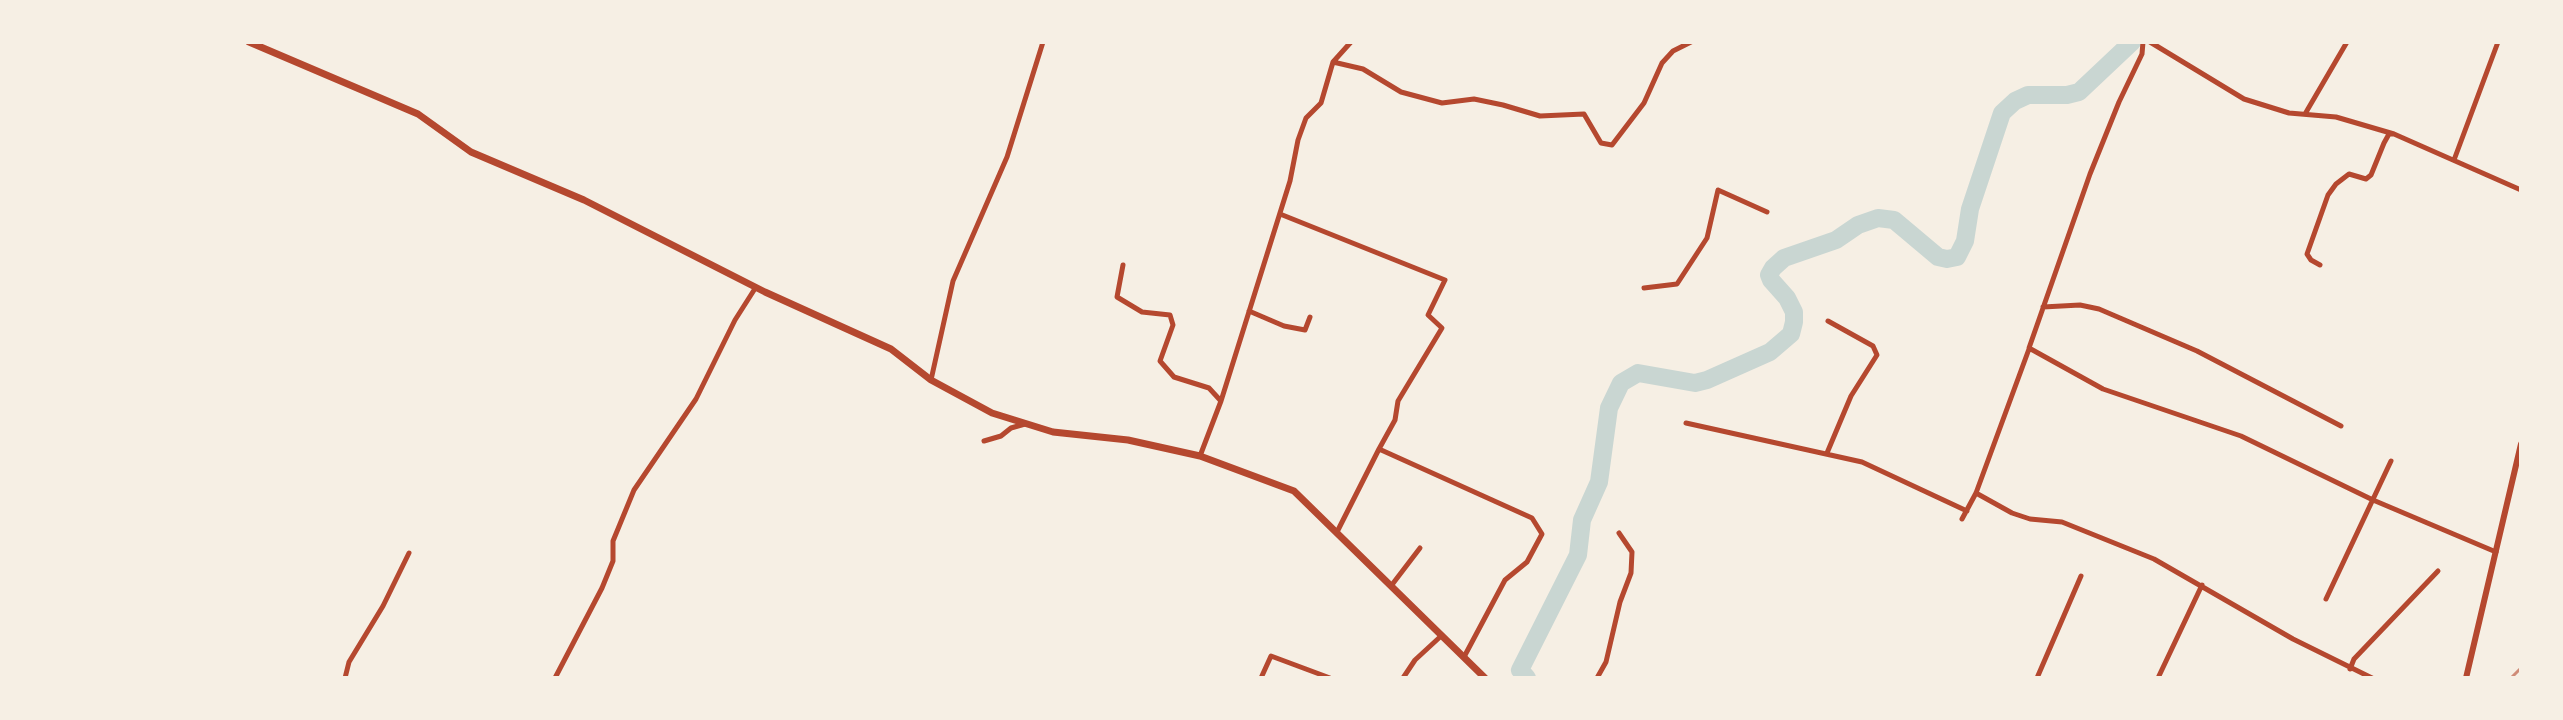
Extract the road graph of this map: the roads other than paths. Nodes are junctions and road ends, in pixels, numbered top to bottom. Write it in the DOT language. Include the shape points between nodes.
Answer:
graph roads {
  1 [pos="249,42"];
  2 [pos="1043,42"];
  3 [pos="1351,42"];
  4 [pos="1691,42"];
  5 [pos="2143,42"];
  6 [pos="2150,42"];
  7 [pos="2347,42"];
  8 [pos="2498,42"];
  9 [pos="1333,62"];
  10 [pos="2305,114"];
  11 [pos="2394,134"];
  12 [pos="2454,160"];
  13 [pos="2521,190"];
  14 [pos="1767,212"];
  15 [pos="1280,214"];
  16 [pos="1123,265"];
  17 [pos="2320,265"];
  18 [pos="756,287"];
  19 [pos="1644,288"];
  20 [pos="2043,307"];
  21 [pos="1249,311"];
  22 [pos="1310,317"];
  23 [pos="1828,321"];
  24 [pos="2029,348"];
  25 [pos="931,380"];
  26 [pos="1221,401"];
  27 [pos="1686,423"];
  28 [pos="1026,424"];
  29 [pos="2341,426"];
  30 [pos="984,441"];
  31 [pos="2521,444"];
  32 [pos="1379,449"];
  33 [pos="1827,453"];
  34 [pos="1200,456"];
  35 [pos="2391,461"];
  36 [pos="1976,493"];
  37 [pos="2373,500"];
  38 [pos="1967,511"];
  39 [pos="1962,519"];
  40 [pos="1337,532"];
  41 [pos="1619,533"];
  42 [pos="1420,548"];
  43 [pos="2496,552"];
  44 [pos="409,553"];
  45 [pos="2438,571"];
  46 [pos="2081,576"];
  47 [pos="2202,585"];
  48 [pos="1391,587"];
  49 [pos="2326,599"];
  50 [pos="1440,637"];
  51 [pos="1463,658"];
  52 [pos="2350,669"];
  53 [pos="345,678"];
  54 [pos="555,678"];
  55 [pos="1261,678"];
  56 [pos="1330,678"];
  57 [pos="1403,678"];
  58 [pos="1485,678"];
  59 [pos="1597,678"];
  60 [pos="2037,678"];
  61 [pos="2158,678"];
  62 [pos="2372,678"];
  63 [pos="2466,678"];
  1 -- 18 [label="main road" via="418,114 471,152 584,200"];
  2 -- 25 [label="street" via="1007,157 953,281"];
  3 -- 9 [label="street"];
  4 -- 9 [label="street" via="1662,63 1644,103 1612,145 1601,143 1584,114 1540,116 1474,99 1442,103 1401,92 1363,69"];
  5 -- 20 [label="street"];
  6 -- 10 [label="street" via="2244,99"];
  7 -- 10 [label="street"];
  8 -- 12 [label="street"];
  9 -- 15 [label="street" via="1321,103 1306,118 1298,140"];
  10 -- 11 [label="street"];
  11 -- 12 [label="street"];
  11 -- 17 [label="street" via="2389,134 2371,175 2366,179 2349,174 2328,195 2307,254"];
  12 -- 13 [label="street"];
  14 -- 19 [label="street" via="1718,190 1707,238 1677,284"];
  15 -- 21 [label="street"];
  15 -- 32 [label="street" via="1445,280 1428,315 1442,328 1398,401 1395,420"];
  16 -- 26 [label="street" via="1117,297 1142,312 1170,315 1173,325 1160,361 1174,377 1209,388"];
  18 -- 25 [label="main road" via="891,349"];
  18 -- 54 [label="street" via="696,399 634,490 613,541 613,561 602,588"];
  20 -- 24 [label="street"];
  20 -- 29 [label="street" via="2099,309 2197,351"];
  21 -- 22 [label="street" via="1305,330"];
  21 -- 26 [label="street"];
  23 -- 33 [label="street" via="1873,346 1877,355 1851,396"];
  24 -- 36 [label="street"];
  24 -- 37 [label="street" via="2103,389 2241,436"];
  25 -- 28 [label="main road" via="992,413"];
  26 -- 34 [label="street"];
  27 -- 33 [label="street"];
  28 -- 30 [label="street"];
  28 -- 34 [label="main road"];
  31 -- 43 [label="street"];
  32 -- 40 [label="street"];
  32 -- 51 [label="street" via="1532,518 1542,534 1527,562 1505,580"];
  33 -- 38 [label="street" via="1862,462"];
  34 -- 40 [label="main road" via="1294,491"];
  35 -- 37 [label="street"];
  36 -- 38 [label="street"];
  36 -- 47 [label="street" via="2012,513 2062,522 2154,559"];
  37 -- 43 [label="street"];
  37 -- 49 [label="street"];
  38 -- 39 [label="street"];
  40 -- 48 [label="main road"];
  41 -- 59 [label="street" via="1632,552 1631,573"];
  42 -- 48 [label="street"];
  43 -- 63 [label="street"];
  44 -- 53 [label="street"];
  45 -- 52 [label="street"];
  46 -- 60 [label="street"];
  47 -- 52 [label="street"];
  47 -- 61 [label="street"];
  48 -- 50 [label="main road"];
  50 -- 51 [label="main road"];
  50 -- 57 [label="street"];
  51 -- 58 [label="main road"];
  52 -- 62 [label="street"];
  55 -- 56 [label="street" via="1271,656"];
}
